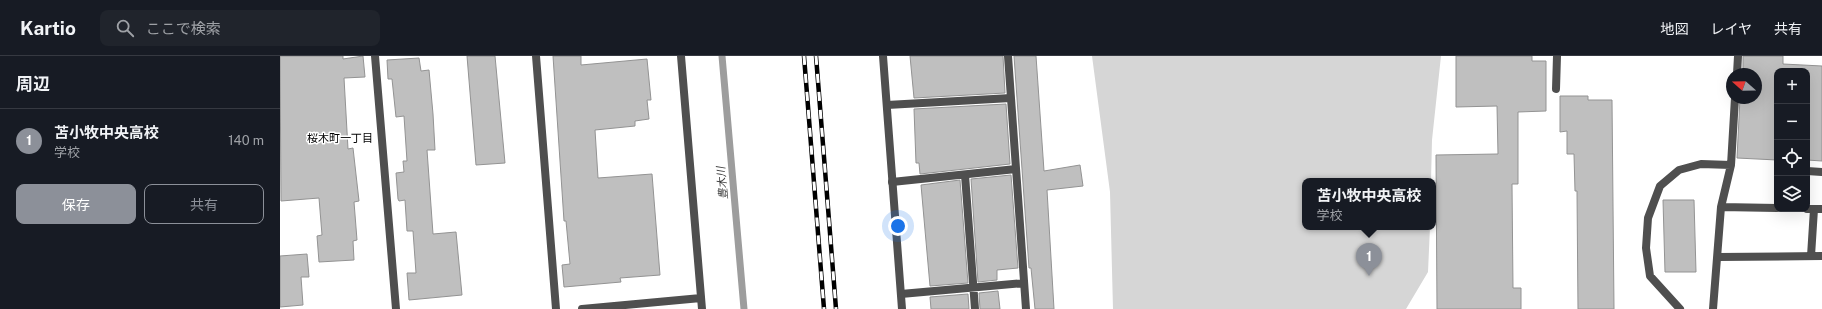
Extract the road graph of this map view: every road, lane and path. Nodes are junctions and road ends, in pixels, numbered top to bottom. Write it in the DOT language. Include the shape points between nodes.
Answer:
graph roads {
  1 [pos="375,56"];
  2 [pos="536,56"];
  3 [pos="681,56"];
  4 [pos="883,56"];
  5 [pos="1008,56"];
  6 [pos="1557,56"];
  7 [pos="1738,56"];
  8 [pos="1737,68"];
  9 [pos="1556,89"];
  10 [pos="1011,98"];
  11 [pos="1735,104"];
  12 [pos="886,105"];
  13 [pos="1731,165"];
  14 [pos="1016,169"];
  15 [pos="1810,171"];
  16 [pos="1822,172"];
  17 [pos="965,175"];
  18 [pos="892,182"];
  19 [pos="1721,207"];
  20 [pos="1774,208"];
  21 [pos="1814,209"];
  22 [pos="1811,256"];
  23 [pos="1822,256"];
  24 [pos="1718,257"];
  25 [pos="1024,283"];
  26 [pos="973,288"];
  27 [pos="901,294"];
  28 [pos="701,298"];
  29 [pos="396,309"];
  30 [pos="556,309"];
  31 [pos="582,309"];
  32 [pos="702,309"];
  33 [pos="902,309"];
  34 [pos="974,309"];
  35 [pos="1026,309"];
  36 [pos="1680,309"];
  37 [pos="1713,309"];
  1 -- 29 [label="street"];
  2 -- 30 [label="street"];
  3 -- 28 [label="street"];
  4 -- 12 [label="street"];
  5 -- 10 [label="street"];
  6 -- 9 [label="street"];
  7 -- 8 [label="street"];
  10 -- 12 [label="street"];
  10 -- 14 [label="street"];
  11 -- 13 [label="street"];
  12 -- 18 [label="street"];
  13 -- 19 [label="street"];
  13 -- 36 [label="street" via="1701,164 1679,170 1660,186 1648,218 1646,248 1650,276"];
  14 -- 17 [label="street"];
  14 -- 25 [label="street"];
  15 -- 16 [label="street"];
  17 -- 18 [label="street"];
  17 -- 26 [label="street"];
  18 -- 27 [label="street"];
  19 -- 20 [label="street"];
  19 -- 24 [label="street"];
  21 -- 22 [label="street"];
  22 -- 23 [label="street"];
  22 -- 24 [label="street"];
  24 -- 37 [label="street"];
  25 -- 26 [label="street"];
  25 -- 35 [label="street"];
  26 -- 27 [label="street"];
  26 -- 34 [label="street"];
  27 -- 33 [label="street"];
  28 -- 31 [label="street"];
  28 -- 32 [label="street"];
}
